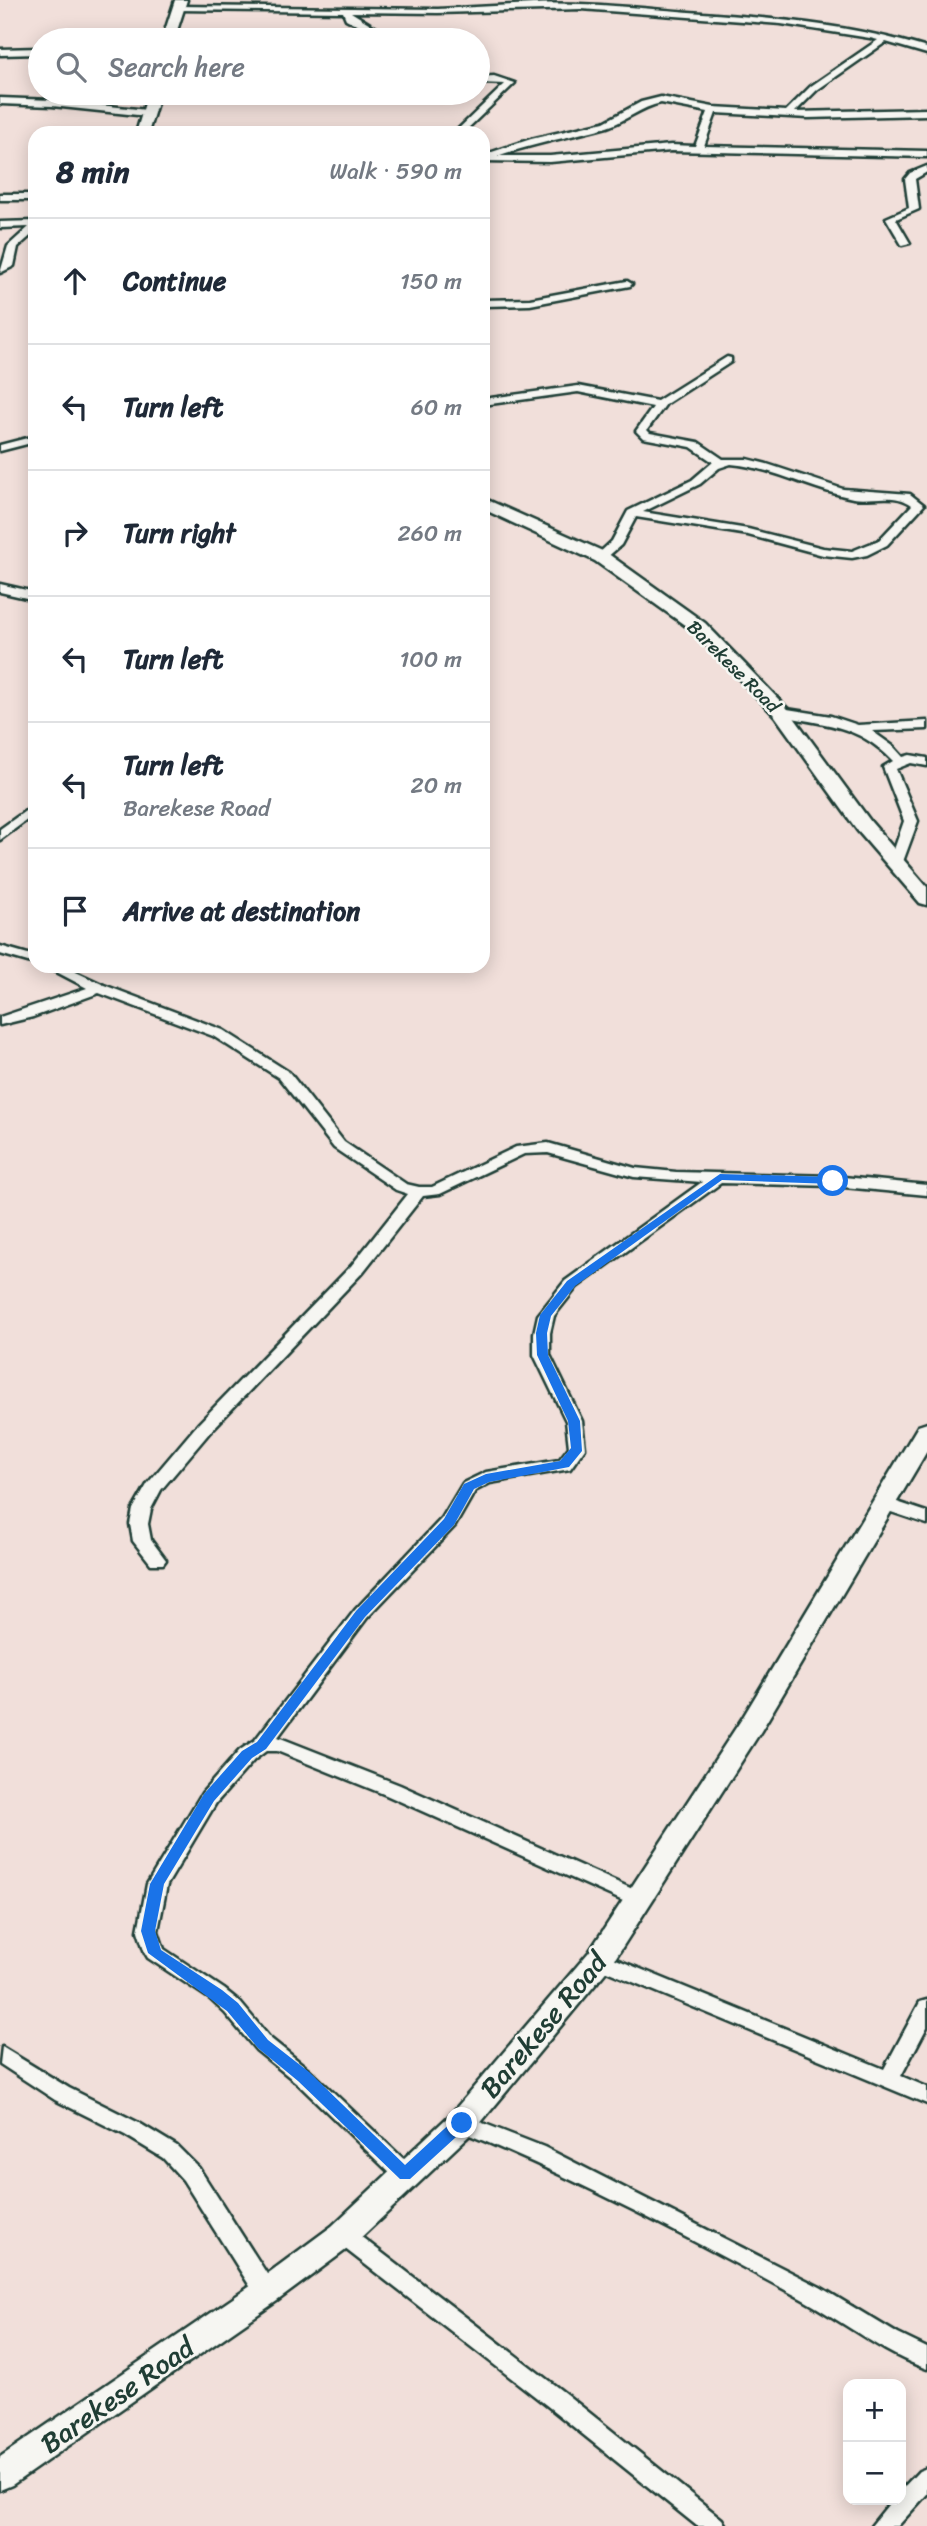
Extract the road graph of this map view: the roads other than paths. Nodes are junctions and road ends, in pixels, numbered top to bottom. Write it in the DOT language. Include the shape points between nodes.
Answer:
graph roads {
  1 [pos="180,4"];
  2 [pos="345,9"];
  3 [pos="173,28"];
  4 [pos="370,28"];
  5 [pos="886,38"];
  6 [pos="28,51"];
  7 [pos="927,51"];
  8 [pos="0,52"];
  9 [pos="490,79"];
  10 [pos="0,101"];
  11 [pos="28,102"];
  12 [pos="490,103"];
  13 [pos="71,105"];
  14 [pos="150,105"];
  15 [pos="488,105"];
  16 [pos="713,110"];
  17 [pos="927,112"];
  18 [pos="147,113"];
  19 [pos="788,114"];
  20 [pos="144,126"];
  21 [pos="465,126"];
  22 [pos="699,148"];
  23 [pos="927,154"];
  24 [pos="490,157"];
  25 [pos="490,159"];
  26 [pos="927,169"];
  27 [pos="0,197"];
  28 [pos="28,197"];
  29 [pos="0,225"];
  30 [pos="28,226"];
  31 [pos="28,232"];
  32 [pos="905,243"];
  33 [pos="0,270"];
  34 [pos="627,284"];
  35 [pos="490,303"];
  36 [pos="727,359"];
  37 [pos="490,401"];
  38 [pos="660,405"];
  39 [pos="28,441"];
  40 [pos="0,448"];
  41 [pos="720,462"];
  42 [pos="490,506"];
  43 [pos="632,513"];
  44 [pos="601,557"];
  45 [pos="0,588"];
  46 [pos="28,594"];
  47 [pos="781,712"];
  48 [pos="927,725"];
  49 [pos="857,728"];
  50 [pos="900,761"];
  51 [pos="927,762"];
  52 [pos="28,814"];
  53 [pos="0,836"];
  54 [pos="897,864"];
  55 [pos="927,899"];
  56 [pos="0,950"];
  57 [pos="28,958"];
  58 [pos="83,973"];
  59 [pos="99,988"];
  60 [pos="0,1021"];
  61 [pos="720,1177"];
  62 [pos="927,1190"];
  63 [pos="418,1192"];
  64 [pos="927,1431"];
  65 [pos="882,1503"];
  66 [pos="927,1518"];
  67 [pos="158,1560"];
  68 [pos="262,1745"];
  69 [pos="639,1900"];
  70 [pos="599,1960"];
  71 [pos="927,2008"];
  72 [pos="2,2054"];
  73 [pos="889,2080"];
  74 [pos="927,2096"];
  75 [pos="462,2123"];
  76 [pos="405,2174"];
  77 [pos="343,2235"];
  78 [pos="266,2292"];
  79 [pos="927,2359"];
  80 [pos="0,2475"];
  81 [pos="927,2478"];
  82 [pos="714,2526"];
  83 [pos="883,2526"];
  1 -- 2 [label="street"];
  1 -- 3 [label="main road"];
  2 -- 4 [label="street" via="349,17"];
  2 -- 5 [label="street" via="437,12 578,7 754,19"];
  5 -- 7 [label="street"];
  5 -- 19 [label="street" via="814,88"];
  6 -- 8 [label="street"];
  9 -- 12 [label="street" via="511,83"];
  10 -- 11 [label="street"];
  13 -- 18 [label="street"];
  14 -- 18 [label="main road"];
  15 -- 21 [label="street"];
  16 -- 19 [label="street"];
  16 -- 22 [label="street"];
  16 -- 24 [label="street" via="669,100 651,102 607,124"];
  17 -- 19 [label="street"];
  18 -- 20 [label="main road"];
  22 -- 23 [label="street"];
  22 -- 25 [label="street"];
  26 -- 32 [label="street" via="910,179 914,209 891,218"];
  27 -- 28 [label="street"];
  29 -- 30 [label="street"];
  31 -- 33 [label="street" via="13,246 9,266"];
  34 -- 35 [label="street" via="530,302"];
  36 -- 38 [label="street"];
  37 -- 38 [label="street" via="578,389"];
  38 -- 41 [label="street" via="642,434 694,444"];
  39 -- 40 [label="street"];
  41 -- 43 [label="street" via="696,482"];
  41 -- 43 [label="street" via="754,465 853,495 902,495 918,505 906,514 891,538 851,556"];
  42 -- 44 [label="main road, Barekese Road"];
  43 -- 44 [label="street" via="617,543"];
  44 -- 47 [label="main road, Barekese Road" via="699,627"];
  45 -- 46 [label="street"];
  47 -- 49 [label="street" via="814,715"];
  47 -- 54 [label="main road, Barekese Road"];
  48 -- 49 [label="street"];
  49 -- 50 [label="street" via="871,733"];
  50 -- 51 [label="street"];
  50 -- 54 [label="street" via="889,767 911,821"];
  52 -- 53 [label="street"];
  54 -- 55 [label="main road, Barekese Road"];
  56 -- 57 [label="street"];
  58 -- 59 [label="street"];
  59 -- 60 [label="street"];
  59 -- 63 [label="street" via="218,1033 285,1075 339,1145 401,1187"];
  61 -- 62 [label="street"];
  61 -- 63 [label="street" via="634,1172 548,1149 521,1150 435,1191"];
  61 -- 68 [label="street" via="571,1284 546,1315 542,1355 574,1421 577,1448 571,1457 564,1465 486,1478 469,1487 449,1522 361,1614"];
  63 -- 67 [label="street" via="357,1269 204,1428 154,1487 139,1524 142,1541"];
  64 -- 65 [label="main road, Barekese Road"];
  65 -- 66 [label="street"];
  65 -- 69 [label="main road, Barekese Road"];
  68 -- 69 [label="street" via="279,1744 393,1790"];
  68 -- 76 [label="street" via="247,1755 209,1798 158,1884 148,1931 155,1953 232,2007 263,2044"];
  69 -- 70 [label="main road, Barekese Road"];
  70 -- 73 [label="street"];
  70 -- 75 [label="main road, Barekese Road"];
  71 -- 73 [label="street"];
  72 -- 78 [label="street" via="62,2094 170,2152 191,2174"];
  73 -- 74 [label="street"];
  75 -- 76 [label="main road, Barekese Road"];
  75 -- 79 [label="street" via="537,2153 812,2294"];
  76 -- 77 [label="main road, Barekese Road"];
  77 -- 78 [label="main road, Barekese Road"];
  77 -- 82 [label="street"];
  78 -- 80 [label="main road, Barekese Road"];
  81 -- 83 [label="street"];
}
